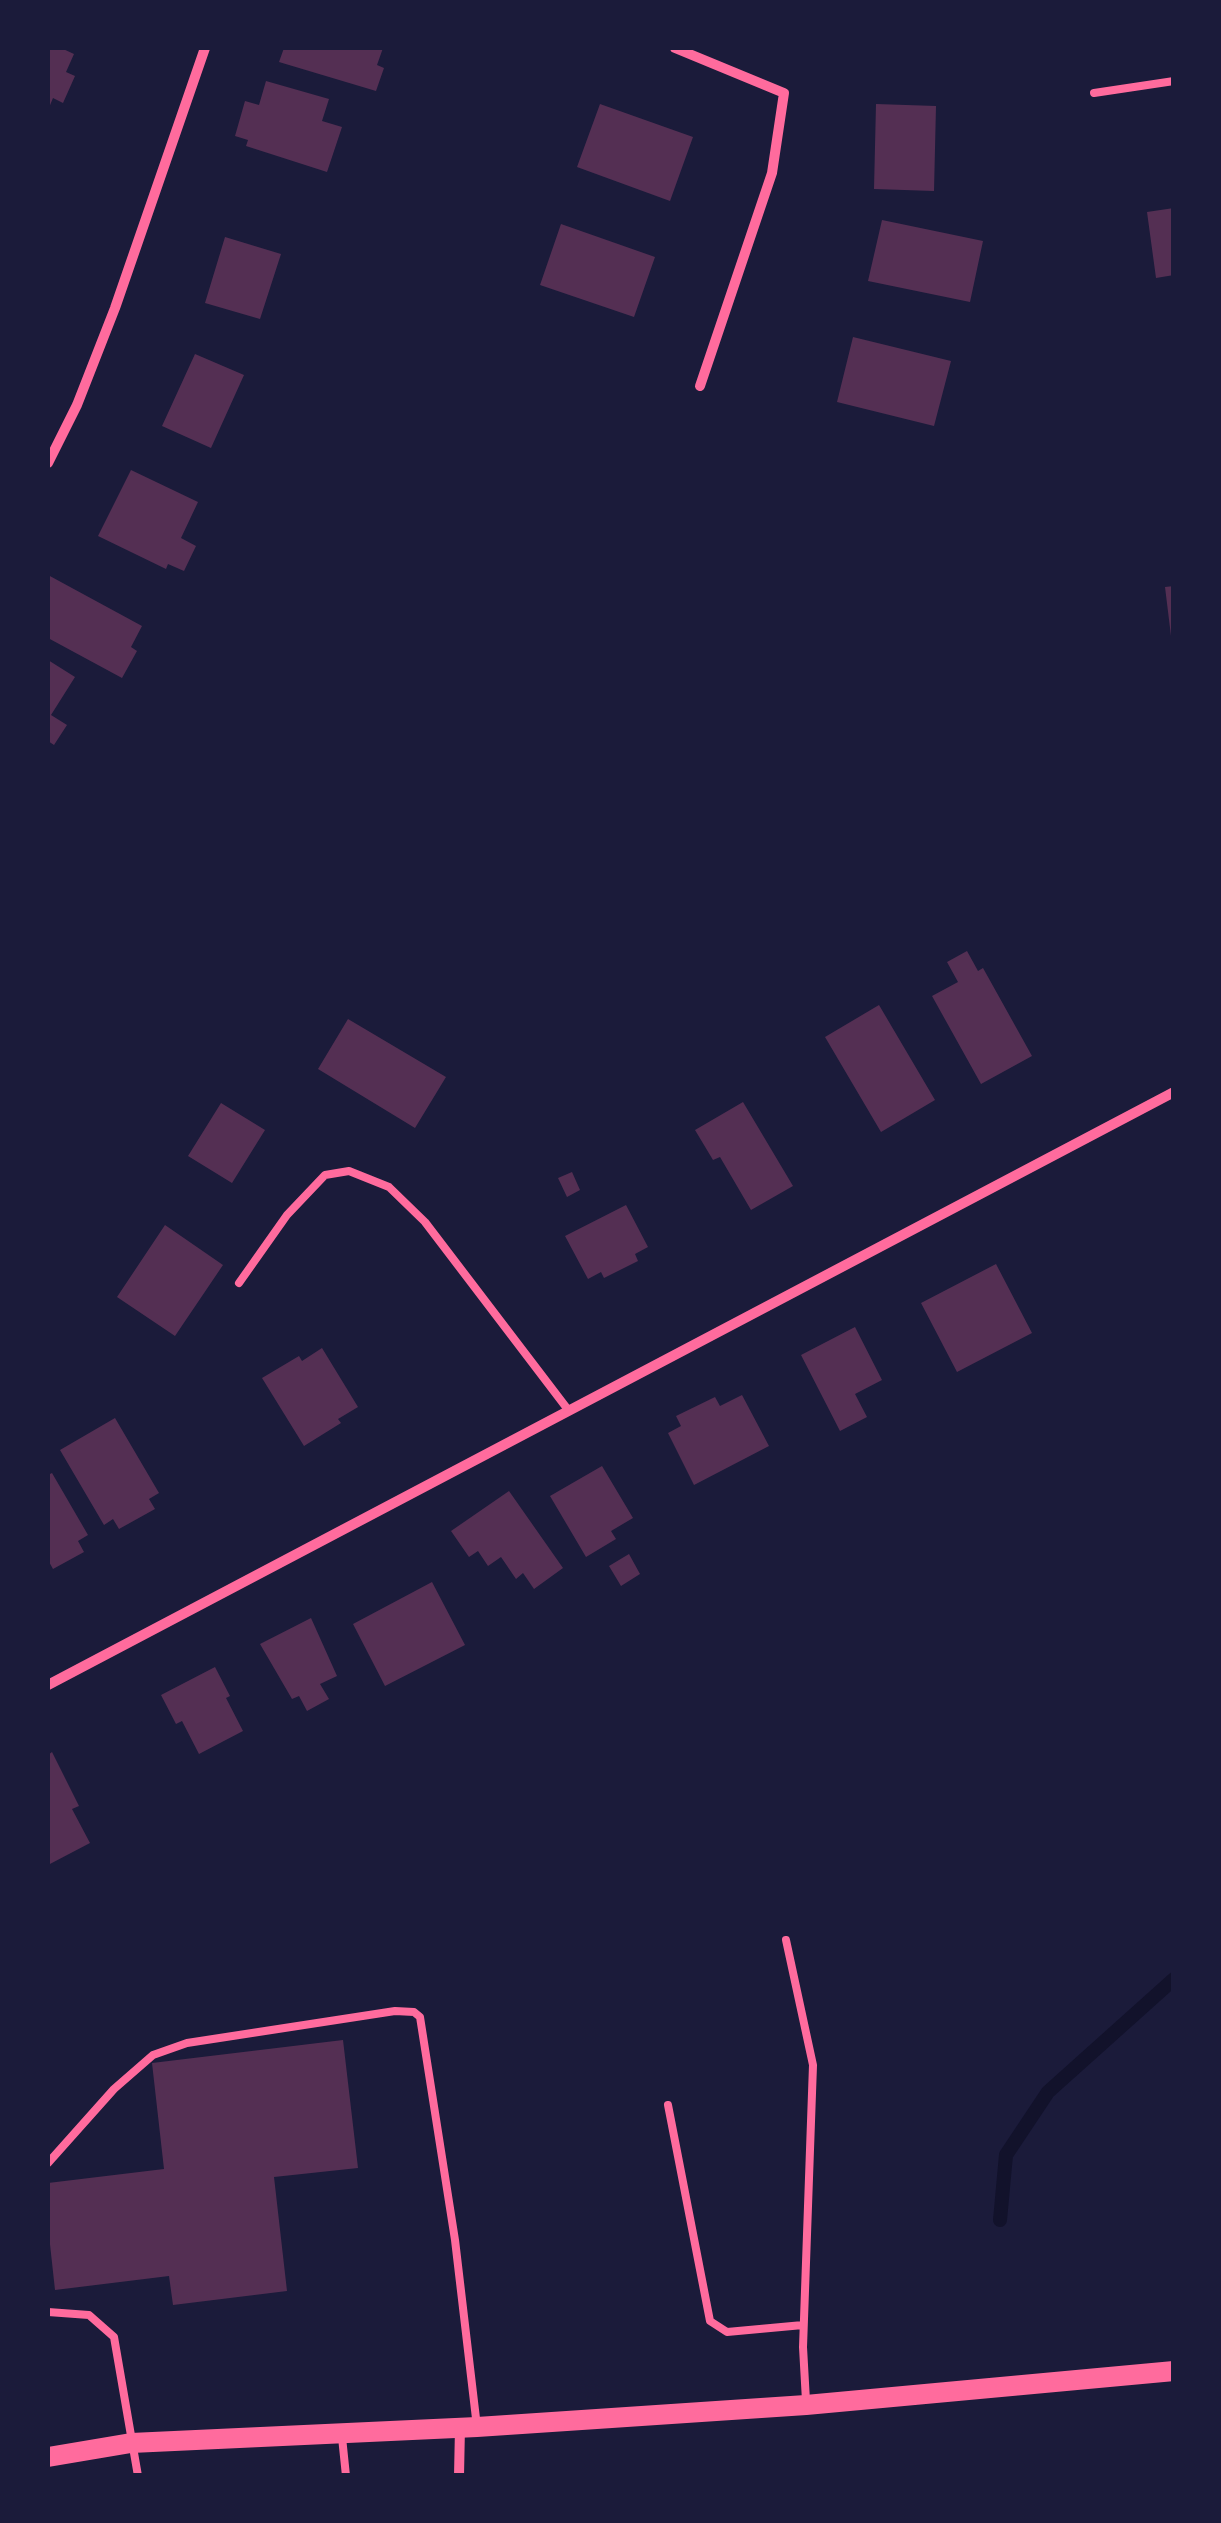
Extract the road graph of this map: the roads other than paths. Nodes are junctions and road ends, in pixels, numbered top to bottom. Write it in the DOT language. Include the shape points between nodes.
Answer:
graph roads {
  1 [pos="204,48"];
  2 [pos="675,48"];
  3 [pos="1174,81"];
  4 [pos="1094,93"];
  5 [pos="700,386"];
  6 [pos="48,463"];
  7 [pos="1174,1092"];
  8 [pos="239,1284"];
  9 [pos="568,1410"];
  10 [pos="48,1684"];
  11 [pos="786,1940"];
  12 [pos="668,2105"];
  13 [pos="48,2164"];
  14 [pos="48,2312"];
  15 [pos="804,2325"];
  16 [pos="1174,2371"];
  17 [pos="806,2405"];
  18 [pos="468,2427"];
  19 [pos="341,2432"];
  20 [pos="131,2444"];
  21 [pos="48,2457"];
  22 [pos="138,2476"];
  23 [pos="346,2476"];
  24 [pos="459,2476"];
  1 -- 6 [label="street" via="115,308"];
  2 -- 5 [label="street" via="784,94 772,173"];
  3 -- 4 [label="lane"];
  7 -- 9 [label="street"];
  8 -- 9 [label="lane" via="325,1176 349,1171 389,1187 425,1222"];
  9 -- 10 [label="street"];
  11 -- 15 [label="lane" via="814,2065"];
  12 -- 15 [label="lane" via="710,2321 727,2332"];
  13 -- 18 [label="lane" via="153,2055 186,2043 414,2012 420,2017 455,2240"];
  14 -- 20 [label="lane" via="89,2315 114,2336"];
  15 -- 17 [label="lane"];
  16 -- 17 [label="main road"];
  17 -- 18 [label="main road"];
  18 -- 19 [label="main road"];
  18 -- 24 [label="street"];
  19 -- 20 [label="main road"];
  19 -- 23 [label="lane"];
  20 -- 21 [label="main road"];
  20 -- 22 [label="lane"];
}
